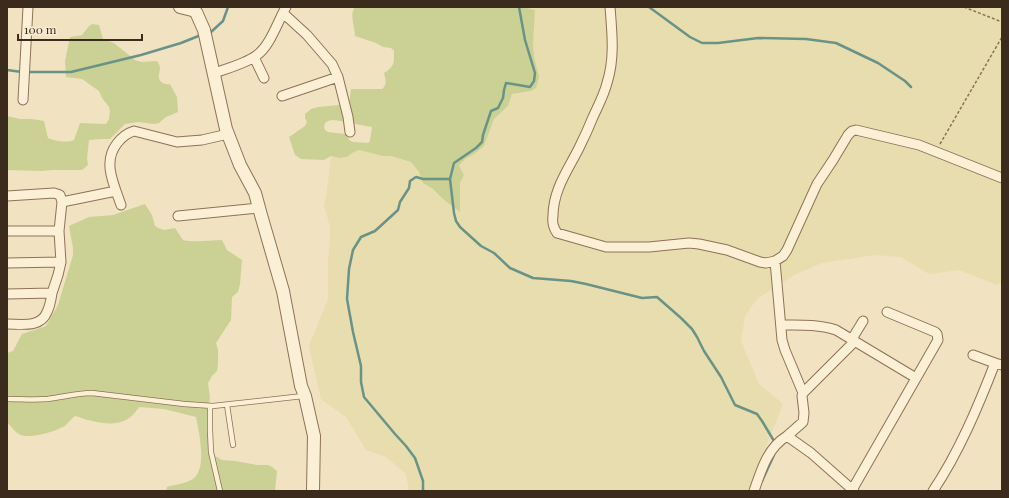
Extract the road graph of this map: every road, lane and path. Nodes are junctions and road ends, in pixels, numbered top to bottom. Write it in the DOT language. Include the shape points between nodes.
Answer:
graph roads {
  1 [pos="28,7"];
  2 [pos="180,7"];
  3 [pos="610,7"];
  4 [pos="964,7"];
  5 [pos="284,10"];
  6 [pos="1002,22"];
  7 [pos="1002,37"];
  8 [pos="254,57"];
  9 [pos="214,73"];
  10 [pos="338,77"];
  11 [pos="264,78"];
  12 [pos="282,96"];
  13 [pos="23,100"];
  14 [pos="350,132"];
  15 [pos="228,134"];
  16 [pos="936,152"];
  17 [pos="1002,178"];
  18 [pos="116,191"];
  19 [pos="7,196"];
  20 [pos="62,202"];
  21 [pos="121,205"];
  22 [pos="259,208"];
  23 [pos="178,216"];
  24 [pos="7,231"];
  25 [pos="59,231"];
  26 [pos="775,261"];
  27 [pos="61,262"];
  28 [pos="7,263"];
  29 [pos="52,293"];
  30 [pos="7,294"];
  31 [pos="887,312"];
  32 [pos="863,321"];
  33 [pos="7,324"];
  34 [pos="781,325"];
  35 [pos="854,340"];
  36 [pos="973,355"];
  37 [pos="998,364"];
  38 [pos="916,378"];
  39 [pos="803,393"];
  40 [pos="305,396"];
  41 [pos="7,399"];
  42 [pos="227,405"];
  43 [pos="210,406"];
  44 [pos="787,436"];
  45 [pos="233,445"];
  46 [pos="853,490"];
  47 [pos="220,491"];
  48 [pos="314,491"];
  49 [pos="754,491"];
  50 [pos="933,491"];
  1 -- 13 [label="street"];
  2 -- 9 [label="street" via="196,12 205,34"];
  3 -- 26 [label="street" via="613,48 608,82 580,147 558,188 553,206 553,223 557,233 606,247 699,244 727,250 760,262"];
  4 -- 6 [label="path"];
  5 -- 8 [label="street" via="266,47"];
  5 -- 10 [label="street" via="332,64"];
  7 -- 16 [label="path"];
  8 -- 9 [label="street"];
  8 -- 11 [label="street"];
  9 -- 15 [label="street"];
  10 -- 12 [label="street"];
  10 -- 14 [label="street"];
  15 -- 18 [label="street" via="177,142 130,132 122,137 110,157"];
  15 -- 22 [label="street"];
  16 -- 17 [label="street"];
  16 -- 26 [label="street" via="902,140 859,130 852,131 817,184 787,250"];
  18 -- 20 [label="street"];
  18 -- 21 [label="street"];
  19 -- 20 [label="street" via="54,193 60,195"];
  20 -- 25 [label="street"];
  22 -- 23 [label="street"];
  22 -- 40 [label="street" via="283,291"];
  24 -- 25 [label="street"];
  25 -- 27 [label="street"];
  26 -- 34 [label="street"];
  27 -- 28 [label="street"];
  27 -- 29 [label="street"];
  29 -- 30 [label="street"];
  29 -- 33 [label="street" via="43,320 32,324"];
  31 -- 38 [label="street" via="937,334 935,347"];
  32 -- 35 [label="street"];
  34 -- 35 [label="street" via="827,327"];
  34 -- 39 [label="street" via="785,350"];
  35 -- 38 [label="street"];
  35 -- 39 [label="street"];
  36 -- 37 [label="street"];
  37 -- 50 [label="street" via="988,380 968,428"];
  38 -- 46 [label="street"];
  39 -- 44 [label="street" via="802,422"];
  40 -- 42 [label="lane"];
  40 -- 48 [label="street" via="314,436"];
  41 -- 43 [label="lane" via="48,399 92,392"];
  42 -- 43 [label="lane"];
  42 -- 45 [label="lane"];
  43 -- 47 [label="lane" via="211,452"];
  44 -- 46 [label="street" via="811,453"];
  44 -- 49 [label="street" via="775,446 763,466"];
}
